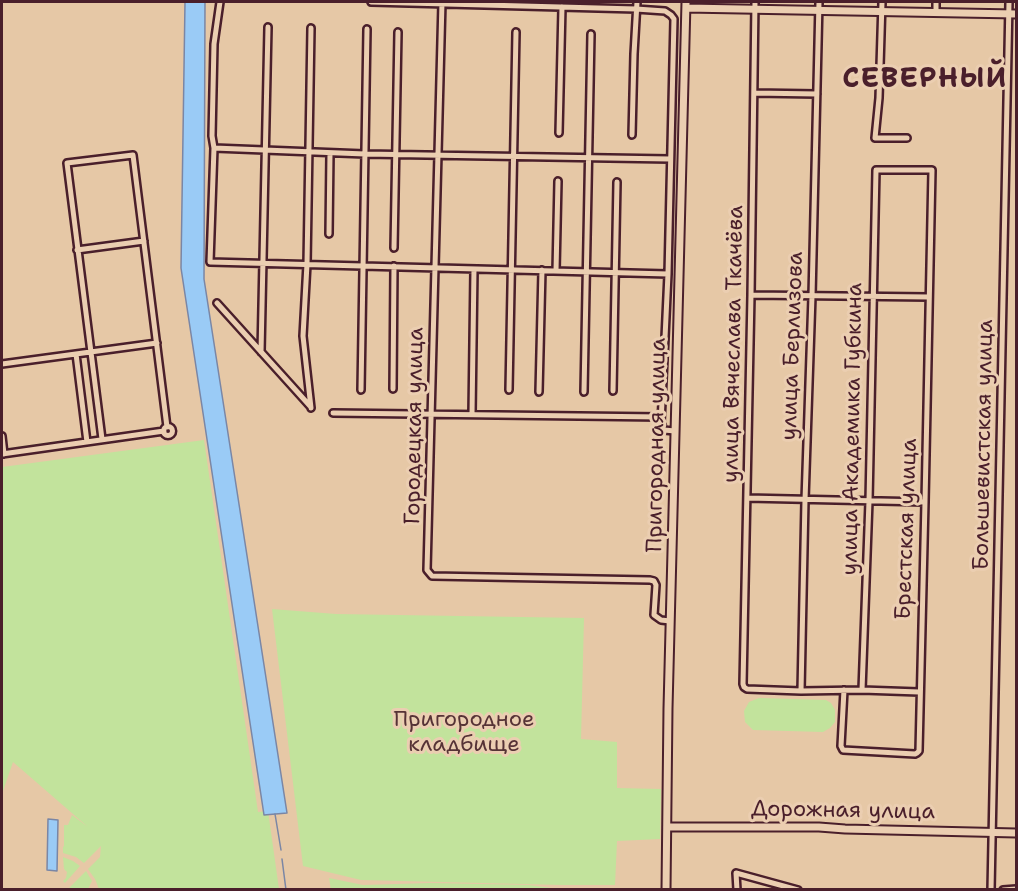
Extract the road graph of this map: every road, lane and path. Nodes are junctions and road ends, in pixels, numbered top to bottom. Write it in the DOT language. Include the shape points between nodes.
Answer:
graph roads {
  1 [pos="220,2"];
  2 [pos="371,2"];
  3 [pos="637,2"];
  4 [pos="819,2"];
  5 [pos="882,2"];
  6 [pos="936,2"];
  7 [pos="1009,2"];
  8 [pos="442,3"];
  9 [pos="516,3"];
  10 [pos="686,5"];
  11 [pos="755,5"];
  12 [pos="561,7"];
  13 [pos="636,9"];
  14 [pos="819,11"];
  15 [pos="882,12"];
  16 [pos="936,12"];
  17 [pos="1013,14"];
  18 [pos="268,27"];
  19 [pos="311,27"];
  20 [pos="367,29"];
  21 [pos="398,32"];
  22 [pos="516,32"];
  23 [pos="591,33"];
  24 [pos="754,93"];
  25 [pos="817,94"];
  26 [pos="559,133"];
  27 [pos="632,135"];
  28 [pos="907,138"];
  29 [pos="214,148"];
  30 [pos="266,150"];
  31 [pos="670,150"];
  32 [pos="682,151"];
  33 [pos="309,152"];
  34 [pos="330,153"];
  35 [pos="365,154"];
  36 [pos="395,154"];
  37 [pos="438,155"];
  38 [pos="514,156"];
  39 [pos="589,158"];
  40 [pos="670,159"];
  41 [pos="932,170"];
  42 [pos="558,181"];
  43 [pos="617,182"];
  44 [pos="328,234"];
  45 [pos="144,241"];
  46 [pos="394,248"];
  47 [pos="77,250"];
  48 [pos="263,263"];
  49 [pos="307,264"];
  50 [pos="363,266"];
  51 [pos="394,266"];
  52 [pos="435,267"];
  53 [pos="474,269"];
  54 [pos="511,270"];
  55 [pos="542,270"];
  56 [pos="556,271"];
  57 [pos="587,272"];
  58 [pos="614,272"];
  59 [pos="668,274"];
  60 [pos="751,295"];
  61 [pos="812,296"];
  62 [pos="873,297"];
  63 [pos="929,297"];
  64 [pos="667,301"];
  65 [pos="678,301"];
  66 [pos="217,303"];
  67 [pos="157,343"];
  68 [pos="90,352"];
  69 [pos="261,352"];
  70 [pos="76,354"];
  71 [pos="2,364"];
  72 [pos="393,389"];
  73 [pos="361,390"];
  74 [pos="509,390"];
  75 [pos="613,391"];
  76 [pos="539,392"];
  77 [pos="584,392"];
  78 [pos="333,413"];
  79 [pos="432,413"];
  80 [pos="472,414"];
  81 [pos="661,417"];
  82 [pos="675,431"];
  83 [pos="2,436"];
  84 [pos="102,440"];
  85 [pos="87,441"];
  86 [pos="3,454"];
  87 [pos="747,498"];
  88 [pos="805,500"];
  89 [pos="868,501"];
  90 [pos="925,502"];
  91 [pos="670,621"];
  92 [pos="844,690"];
  93 [pos="862,690"];
  94 [pos="801,691"];
  95 [pos="919,692"];
  96 [pos="668,827"];
  97 [pos="993,833"];
  98 [pos="1017,833"];
  99 [pos="1017,889"];
  100 [pos="666,890"];
  101 [pos="737,890"];
  102 [pos="798,890"];
  103 [pos="991,890"];
  104 [pos="1003,890"];
  1 -- 29 [label="street" via="214,44"];
  2 -- 8 [label="street"];
  3 -- 13 [label="street"];
  4 -- 14 [label="street, улица Берлизова"];
  5 -- 15 [label="street"];
  6 -- 16 [label="street"];
  7 -- 17 [label="street, Большевистская улица"];
  8 -- 9 [label="street"];
  8 -- 37 [label="street, Городецкая улица"];
  9 -- 12 [label="street"];
  10 -- 11 [label="street"];
  10 -- 32 [label="street, Пригородная улица"];
  11 -- 14 [label="street"];
  11 -- 24 [label="street, улица Вячеслава Ткачёва"];
  12 -- 13 [label="street"];
  12 -- 26 [label="street"];
  13 -- 27 [label="street"];
  13 -- 31 [label="street" via="665,11 674,19"];
  14 -- 15 [label="street"];
  14 -- 25 [label="street, улица Берлизова"];
  15 -- 16 [label="street"];
  15 -- 28 [label="street" via="875,138"];
  16 -- 17 [label="street"];
  17 -- 97 [label="street, Большевистская улица"];
  18 -- 30 [label="street"];
  19 -- 33 [label="street"];
  20 -- 35 [label="street"];
  21 -- 36 [label="street"];
  22 -- 38 [label="street"];
  23 -- 39 [label="street"];
  24 -- 25 [label="street"];
  24 -- 60 [label="street, улица Вячеслава Ткачёва"];
  25 -- 61 [label="street, улица Берлизова"];
  29 -- 30 [label="street"];
  29 -- 48 [label="street" via="210,262"];
  30 -- 33 [label="street"];
  30 -- 48 [label="street"];
  31 -- 32 [label="street"];
  31 -- 40 [label="street"];
  32 -- 65 [label="street, Пригородная улица"];
  33 -- 34 [label="street"];
  33 -- 49 [label="street"];
  34 -- 35 [label="street"];
  34 -- 44 [label="street"];
  35 -- 36 [label="street"];
  35 -- 50 [label="street"];
  36 -- 37 [label="street"];
  36 -- 46 [label="street"];
  37 -- 38 [label="street"];
  37 -- 52 [label="street, Городецкая улица"];
  38 -- 39 [label="street"];
  38 -- 54 [label="street"];
  39 -- 40 [label="street"];
  39 -- 57 [label="street"];
  40 -- 59 [label="street"];
  41 -- 62 [label="street, улица Академика Губкина" via="876,170"];
  41 -- 63 [label="street, Брестская улица"];
  42 -- 56 [label="street"];
  43 -- 58 [label="street"];
  45 -- 47 [label="street"];
  45 -- 47 [label="street" via="133,155 66,163"];
  45 -- 67 [label="street"];
  47 -- 68 [label="street"];
  48 -- 49 [label="street"];
  48 -- 69 [label="street"];
  49 -- 50 [label="street"];
  49 -- 69 [label="street" via="303,336 311,408"];
  50 -- 51 [label="street"];
  50 -- 73 [label="street"];
  51 -- 52 [label="street"];
  51 -- 72 [label="street"];
  52 -- 53 [label="street"];
  52 -- 79 [label="street, Городецкая улица"];
  53 -- 54 [label="street"];
  53 -- 80 [label="street"];
  54 -- 55 [label="street"];
  54 -- 74 [label="street"];
  55 -- 56 [label="street"];
  55 -- 76 [label="street"];
  56 -- 57 [label="street"];
  57 -- 58 [label="street"];
  57 -- 77 [label="street"];
  58 -- 59 [label="street"];
  58 -- 75 [label="street"];
  59 -- 64 [label="street"];
  60 -- 61 [label="street"];
  60 -- 87 [label="street, улица Вячеслава Ткачёва"];
  61 -- 62 [label="street"];
  61 -- 88 [label="street, улица Берлизова"];
  62 -- 63 [label="street"];
  62 -- 89 [label="street, улица Академика Губкина"];
  63 -- 90 [label="street, Брестская улица"];
  64 -- 65 [label="street"];
  64 -- 81 [label="street"];
  65 -- 82 [label="street, Пригородная улица"];
  66 -- 69 [label="street"];
  67 -- 68 [label="street"];
  67 -- 84 [label="street" via="166,429"];
  68 -- 70 [label="street"];
  68 -- 84 [label="street"];
  70 -- 71 [label="street"];
  70 -- 85 [label="street"];
  78 -- 79 [label="street"];
  79 -- 80 [label="street"];
  79 -- 91 [label="street, Городецкая улица" via="429,574 650,580 656,585 654,615"];
  80 -- 81 [label="street"];
  81 -- 82 [label="street" via="664,430"];
  82 -- 91 [label="street, Пригородная улица"];
  83 -- 86 [label="street"];
  84 -- 85 [label="street"];
  85 -- 86 [label="street"];
  87 -- 88 [label="street"];
  87 -- 94 [label="street, улица Вячеслава Ткачёва" via="743,684 747,689"];
  88 -- 89 [label="street"];
  88 -- 94 [label="street, улица Берлизова"];
  89 -- 90 [label="street"];
  89 -- 93 [label="street, улица Академика Губкина"];
  90 -- 95 [label="street, Брестская улица"];
  91 -- 96 [label="street, Пригородная улица"];
  92 -- 93 [label="street"];
  92 -- 94 [label="street"];
  92 -- 95 [label="street, Брестская улица" via="843,750 915,754 919,751"];
  93 -- 95 [label="street"];
  96 -- 97 [label="street, Дорожная улица" via="819,826"];
  96 -- 100 [label="street, Пригородная улица"];
  97 -- 98 [label="street, Дорожная улица"];
  97 -- 103 [label="street, Большевистская улица"];
  99 -- 104 [label="street"];
  101 -- 102 [label="street" via="736,873"];
}
